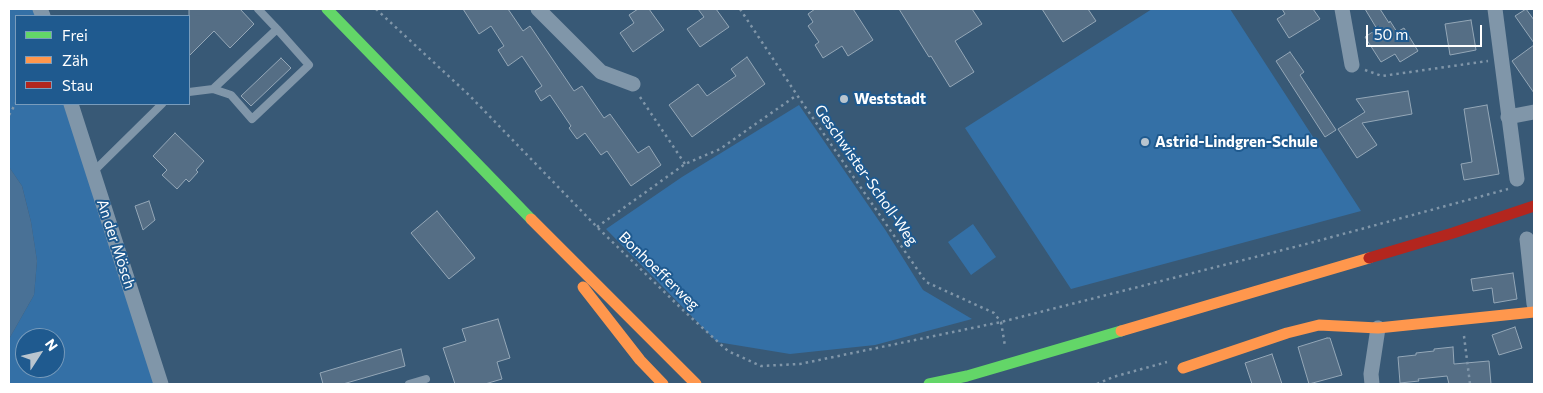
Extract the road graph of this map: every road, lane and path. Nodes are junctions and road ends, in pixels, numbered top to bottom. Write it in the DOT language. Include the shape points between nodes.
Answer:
graph roads {
  1 [pos="258,9"];
  2 [pos="327,9"];
  3 [pos="376,9"];
  4 [pos="538,9"];
  5 [pos="740,9"];
  6 [pos="1342,9"];
  7 [pos="1495,9"];
  8 [pos="277,29"];
  9 [pos="1502,58"];
  10 [pos="1352,64"];
  11 [pos="633,84"];
  12 [pos="213,89"];
  13 [pos="190,92"];
  14 [pos="796,95"];
  15 [pos="71,105"];
  16 [pos="161,105"];
  17 [pos="1534,112"];
  18 [pos="1508,117"];
  19 [pos="685,164"];
  20 [pos="93,172"];
  21 [pos="1513,184"];
  22 [pos="1534,206"];
  23 [pos="524,212"];
  24 [pos="597,227"];
  25 [pos="1526,239"];
  26 [pos="1534,304"];
  27 [pos="1534,312"];
  28 [pos="1462,320"];
  29 [pos="1001,322"];
  30 [pos="1378,328"];
  31 [pos="1005,346"];
  32 [pos="640,360"];
  33 [pos="1183,368"];
  34 [pos="967,376"];
  35 [pos="426,380"];
  36 [pos="701,382"];
  37 [pos="161,384"];
  38 [pos="409,384"];
  39 [pos="648,384"];
  40 [pos="663,384"];
  41 [pos="928,384"];
  42 [pos="946,384"];
  43 [pos="1096,384"];
  44 [pos="1372,384"];
  45 [pos="1470,384"];
  1 -- 8 [label="lane"];
  2 -- 23 [label="street"];
  3 -- 24 [label="path, Bonhoefferweg" via="469,95"];
  4 -- 11 [label="street" via="601,72"];
  5 -- 14 [label="path, Geschwister-Scholl-Weg"];
  6 -- 10 [label="street"];
  7 -- 9 [label="street"];
  8 -- 12 [label="lane"];
  8 -- 12 [label="lane" via="309,65 252,119 232,95"];
  9 -- 10 [label="path" via="1382,76"];
  9 -- 18 [label="street"];
  11 -- 19 [label="path"];
  12 -- 13 [label="lane"];
  14 -- 19 [label="path" via="720,149"];
  14 -- 29 [label="path, Geschwister-Scholl-Weg" via="926,282 994,313"];
  15 -- 20 [label="street, An der Mösch"];
  16 -- 20 [label="lane"];
  17 -- 18 [label="street"];
  18 -- 21 [label="street"];
  19 -- 24 [label="path"];
  20 -- 37 [label="street, An der Mösch"];
  21 -- 29 [label="path, Bonhoefferweg" via="1310,243"];
  22 -- 34 [label="street" via="1453,233"];
  23 -- 32 [label="street"];
  23 -- 36 [label="street" via="672,359"];
  24 -- 29 [label="path, Bonhoefferweg" via="728,351 761,366 800,364"];
  25 -- 26 [label="street"];
  27 -- 28 [label="street"];
  28 -- 30 [label="street"];
  28 -- 45 [label="path"];
  29 -- 31 [label="path"];
  30 -- 33 [label="street" via="1320,325"];
  30 -- 44 [label="street"];
  32 -- 39 [label="street"];
  32 -- 40 [label="street"];
  33 -- 43 [label="path" via="1173,360"];
  34 -- 41 [label="street"];
  34 -- 42 [label="street"];
  35 -- 38 [label="lane"];
}
